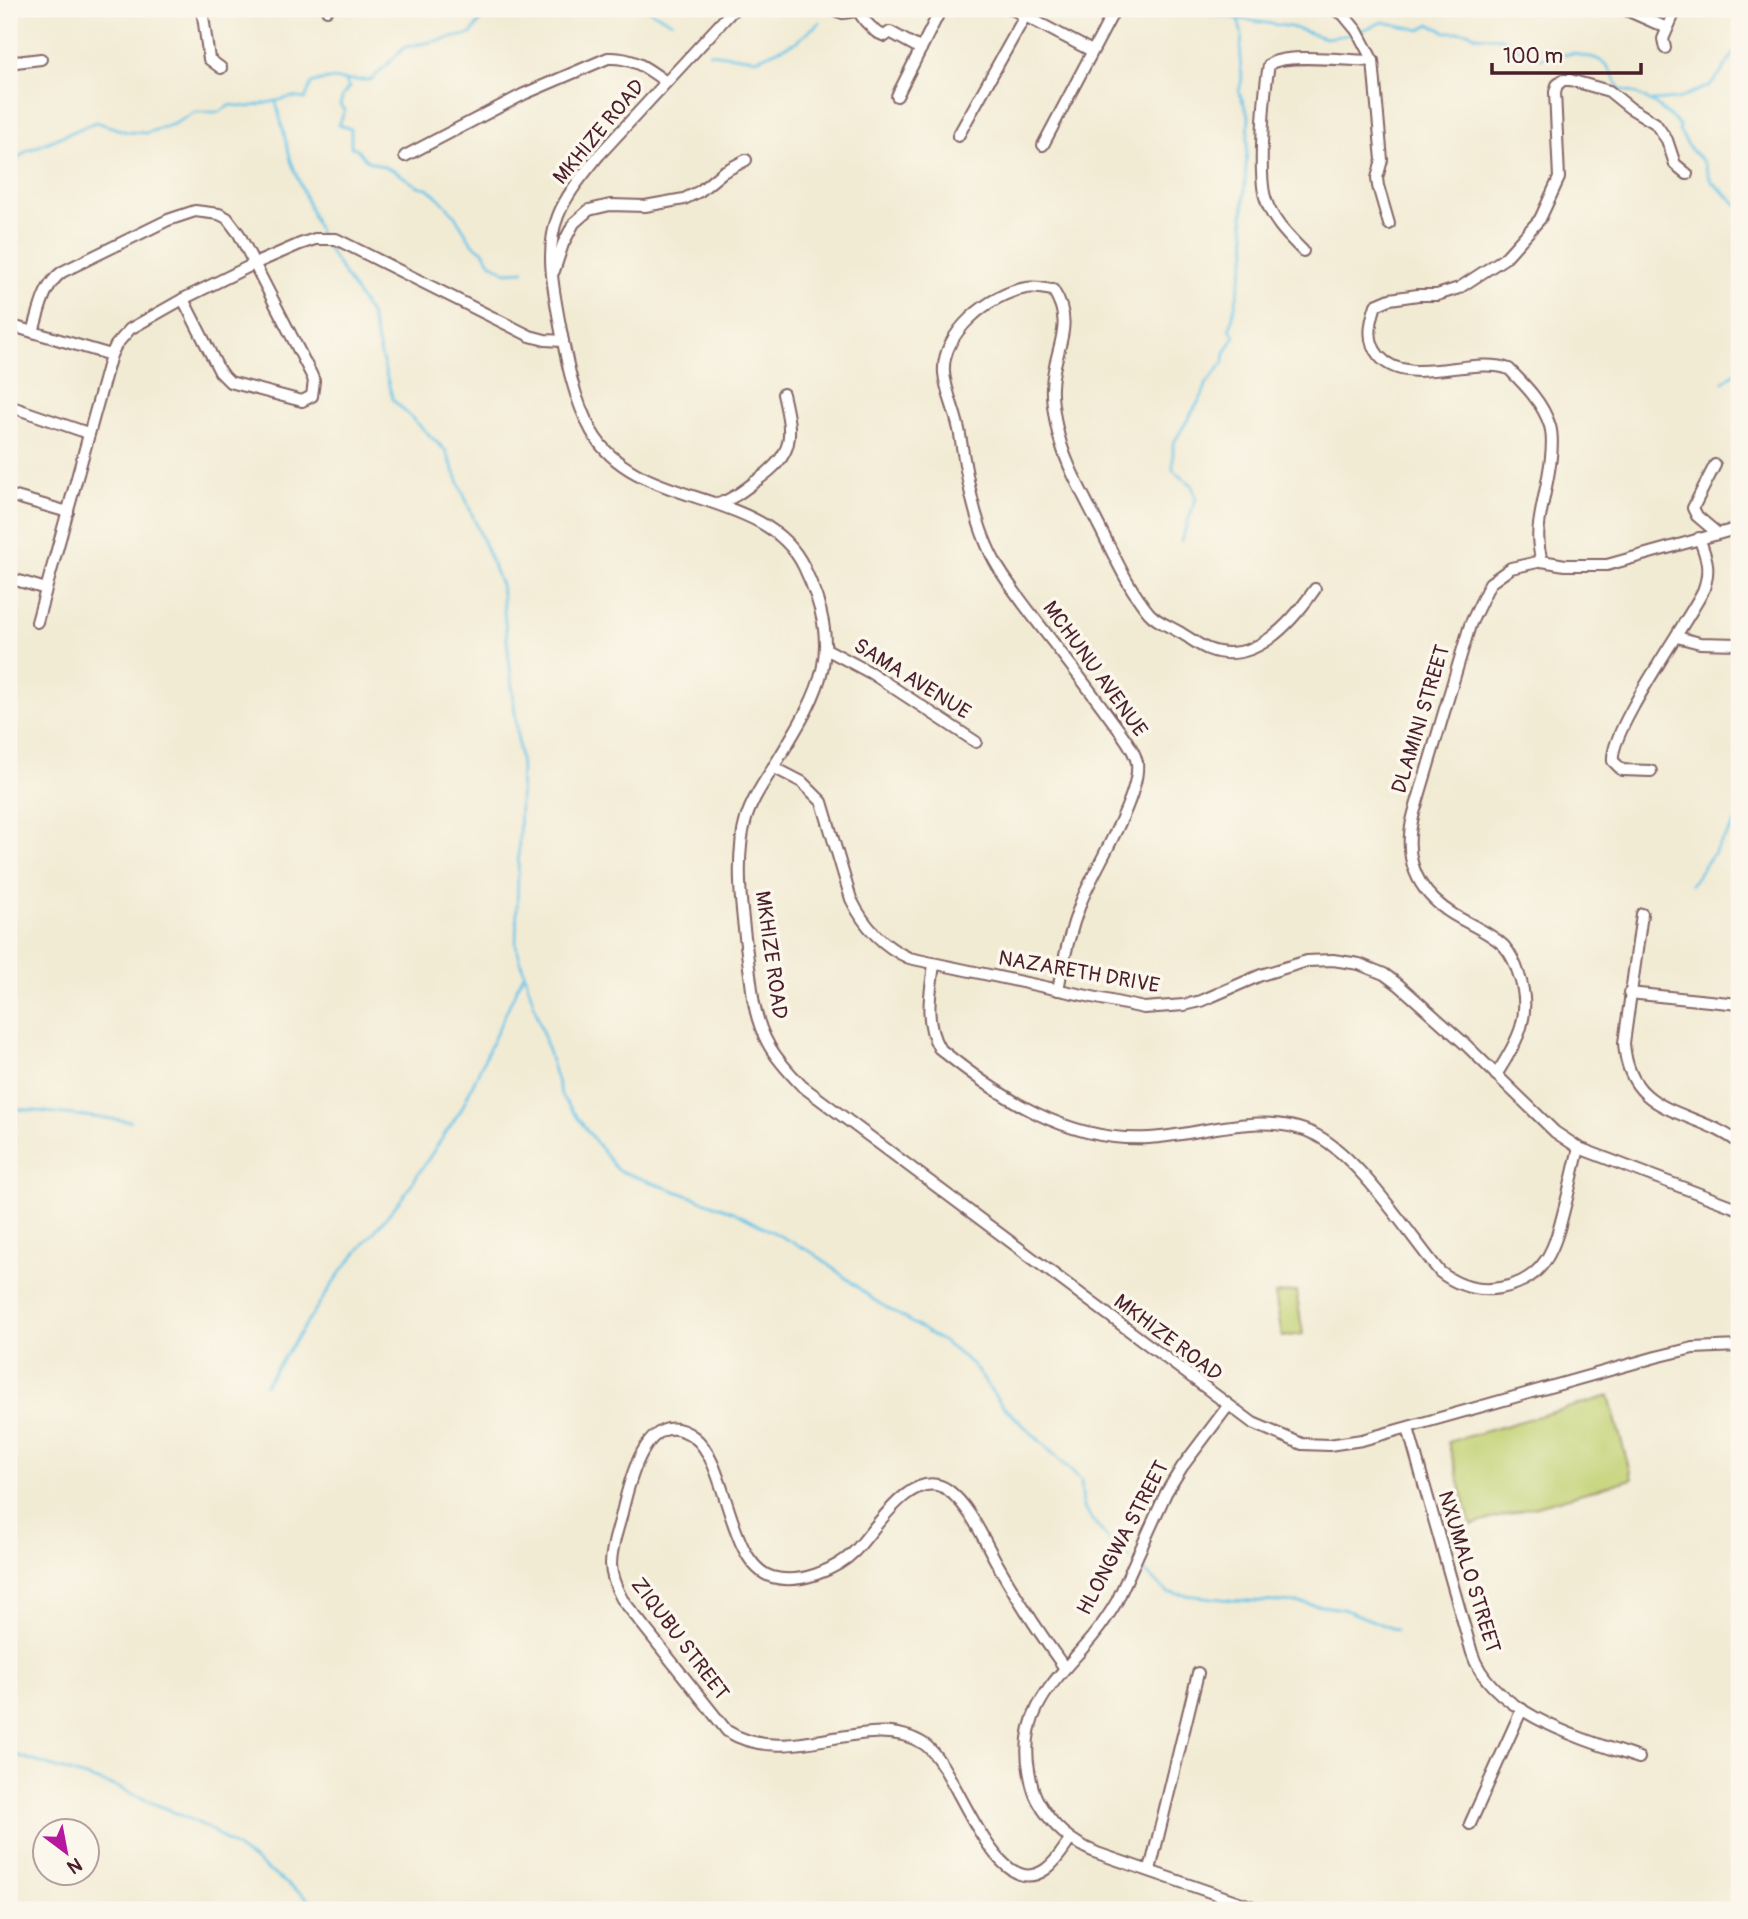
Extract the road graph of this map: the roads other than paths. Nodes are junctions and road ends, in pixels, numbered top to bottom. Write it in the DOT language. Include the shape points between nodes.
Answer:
graph roads {
  1 [pos="202,9"];
  2 [pos="734,9"];
  3 [pos="831,9"];
  4 [pos="941,9"];
  5 [pos="1012,9"];
  6 [pos="1115,9"];
  7 [pos="1332,9"];
  8 [pos="1625,9"];
  9 [pos="1676,9"];
  10 [pos="862,10"];
  11 [pos="1027,12"];
  12 [pos="1668,27"];
  13 [pos="1665,48"];
  14 [pos="921,49"];
  15 [pos="1092,51"];
  16 [pos="9,57"];
  17 [pos="41,59"];
  18 [pos="1373,61"];
  19 [pos="221,68"];
  20 [pos="666,82"];
  21 [pos="897,96"];
  22 [pos="958,136"];
  23 [pos="1043,145"];
  24 [pos="405,156"];
  25 [pos="746,160"];
  26 [pos="1687,174"];
  27 [pos="1389,224"];
  28 [pos="1303,251"];
  29 [pos="254,264"];
  30 [pos="552,276"];
  31 [pos="183,299"];
  32 [pos="9,325"];
  33 [pos="33,332"];
  34 [pos="563,341"];
  35 [pos="111,355"];
  36 [pos="783,394"];
  37 [pos="9,406"];
  38 [pos="88,433"];
  39 [pos="1715,465"];
  40 [pos="9,495"];
  41 [pos="718,504"];
  42 [pos="68,512"];
  43 [pos="1739,528"];
  44 [pos="1717,533"];
  45 [pos="1699,538"];
  46 [pos="1542,561"];
  47 [pos="9,578"];
  48 [pos="46,589"];
  49 [pos="1315,589"];
  50 [pos="37,622"];
  51 [pos="1676,637"];
  52 [pos="1739,644"];
  53 [pos="826,649"];
  54 [pos="976,742"];
  55 [pos="773,767"];
  56 [pos="1651,771"];
  57 [pos="1642,914"];
  58 [pos="934,965"];
  59 [pos="1058,990"];
  60 [pos="1629,993"];
  61 [pos="1739,1004"];
  62 [pos="1496,1075"];
  63 [pos="1739,1143"];
  64 [pos="1579,1148"];
  65 [pos="1739,1209"];
  66 [pos="1739,1346"];
  67 [pos="1228,1406"];
  68 [pos="1408,1428"];
  69 [pos="1065,1667"];
  70 [pos="1198,1674"];
  71 [pos="1522,1709"];
  72 [pos="1639,1758"];
  73 [pos="1470,1824"];
  74 [pos="1070,1840"];
  75 [pos="1150,1870"];
  76 [pos="1262,1910"];
  1 -- 19 [label="street" via="209,59"];
  2 -- 20 [label="street, MKHIZE ROAD"];
  3 -- 10 [label="street" via="843,13"];
  4 -- 14 [label="street"];
  5 -- 11 [label="street"];
  6 -- 15 [label="street"];
  7 -- 18 [label="street" via="1343,14 1357,31"];
  8 -- 12 [label="street"];
  9 -- 12 [label="street"];
  10 -- 14 [label="street" via="876,32 885,36 890,32"];
  11 -- 15 [label="street"];
  11 -- 22 [label="street"];
  12 -- 13 [label="street"];
  14 -- 21 [label="street"];
  15 -- 23 [label="street"];
  16 -- 17 [label="street" via="16,62"];
  18 -- 27 [label="street" via="1382,160 1377,178"];
  18 -- 28 [label="street" via="1276,59 1269,65 1265,197 1279,225"];
  20 -- 24 [label="street" via="643,65 608,58 445,128"];
  20 -- 30 [label="street, MKHIZE ROAD" via="599,155 567,198 552,244"];
  25 -- 30 [label="street" via="684,199 589,209 574,223"];
  26 -- 46 [label="street" via="1675,164 1655,123 1609,91 1563,80 1555,92 1559,178 1540,219 1506,258 1460,288 1376,305 1372,347 1396,370 1503,366 1538,401 1551,440 1538,529"];
  29 -- 31 [label="street"];
  29 -- 31 [label="street" via="311,374 314,387 309,400 230,382 220,372"];
  29 -- 33 [label="street" via="227,218 208,211 183,214 54,278"];
  29 -- 34 [label="street" via="315,239 336,239 530,335"];
  30 -- 34 [label="street, MKHIZE ROAD"];
  31 -- 35 [label="street" via="130,329"];
  32 -- 33 [label="street"];
  33 -- 35 [label="street"];
  34 -- 41 [label="street, MKHIZE ROAD" via="578,401 602,447 641,478"];
  35 -- 38 [label="street"];
  36 -- 41 [label="street" via="789,427 787,451 773,469"];
  37 -- 38 [label="street"];
  38 -- 42 [label="street"];
  39 -- 44 [label="street" via="1693,508"];
  40 -- 42 [label="street"];
  41 -- 53 [label="street, MKHIZE ROAD" via="761,523 802,563 822,615"];
  42 -- 48 [label="street"];
  43 -- 44 [label="street, DLAMINI STREET"];
  44 -- 45 [label="street, DLAMINI STREET"];
  45 -- 46 [label="street, DLAMINI STREET" via="1607,565"];
  45 -- 51 [label="street" via="1707,557 1708,577"];
  46 -- 62 [label="street, DLAMINI STREET" via="1511,568 1490,583 1478,605 1408,832 1410,860 1421,884 1442,906 1504,946 1517,967 1526,1003 1524,1018"];
  47 -- 48 [label="street"];
  48 -- 50 [label="street"];
  49 -- 59 [label="street, MCHUNU AVENUE" via="1280,631 1264,643 1240,651 1210,650 1152,616 1112,552 1062,446 1052,386 1064,313 1053,290 1028,287 990,303 971,316 949,344 946,385 981,529 999,568 1119,730 1137,762 1128,803 1074,923"];
  51 -- 52 [label="street"];
  51 -- 56 [label="street" via="1613,747 1613,761 1622,770"];
  53 -- 54 [label="street, SAMA AVENUE"];
  53 -- 55 [label="street, MKHIZE ROAD" via="813,702"];
  55 -- 58 [label="street, NAZARETH DRIVE" via="802,782 822,802 851,899 873,934 904,956"];
  55 -- 67 [label="street, MKHIZE ROAD" via="750,808 740,870 753,998 768,1047 802,1086 832,1110"];
  57 -- 60 [label="street"];
  58 -- 59 [label="street, NAZARETH DRIVE"];
  58 -- 64 [label="street" via="929,1020 939,1048 1016,1104 1062,1125 1126,1138 1257,1124 1315,1135 1358,1170 1440,1272 1466,1286 1511,1286 1544,1264 1554,1248"];
  59 -- 62 [label="street, NAZARETH DRIVE" via="1144,1008 1164,1007 1201,1000 1294,964 1346,961 1373,969 1399,985"];
  60 -- 61 [label="street"];
  60 -- 63 [label="street" via="1625,1059 1643,1094"];
  62 -- 64 [label="street, NAZARETH DRIVE" via="1555,1132"];
  64 -- 65 [label="street, NAZARETH DRIVE"];
  66 -- 68 [label="street, MKHIZE ROAD" via="1693,1348 1656,1357"];
  67 -- 68 [label="street, MKHIZE ROAD" via="1253,1423 1302,1444 1329,1445"];
  67 -- 69 [label="street, HLONGWA STREET" via="1166,1493 1117,1601"];
  68 -- 71 [label="street, NXUMALO STREET" via="1475,1662 1489,1682"];
  69 -- 74 [label="street, HLONGWA STREET" via="1032,1717 1026,1749 1033,1792"];
  69 -- 74 [label="street, ZIQUBU STREET" via="1042,1637 968,1512 943,1487 912,1489 856,1550 827,1569 796,1578 775,1578 758,1570 747,1555 707,1455 694,1438 676,1429 667,1430 653,1437 640,1453 614,1543 615,1587 727,1731 764,1745 870,1733 909,1737 926,1745 940,1760 991,1850 1009,1870 1027,1875 1041,1872"];
  70 -- 75 [label="street"];
  71 -- 72 [label="street, NXUMALO STREET" via="1553,1728"];
  71 -- 73 [label="street"];
  74 -- 75 [label="street, HLONGWA STREET"];
  75 -- 76 [label="street, HLONGWA STREET"];
}
